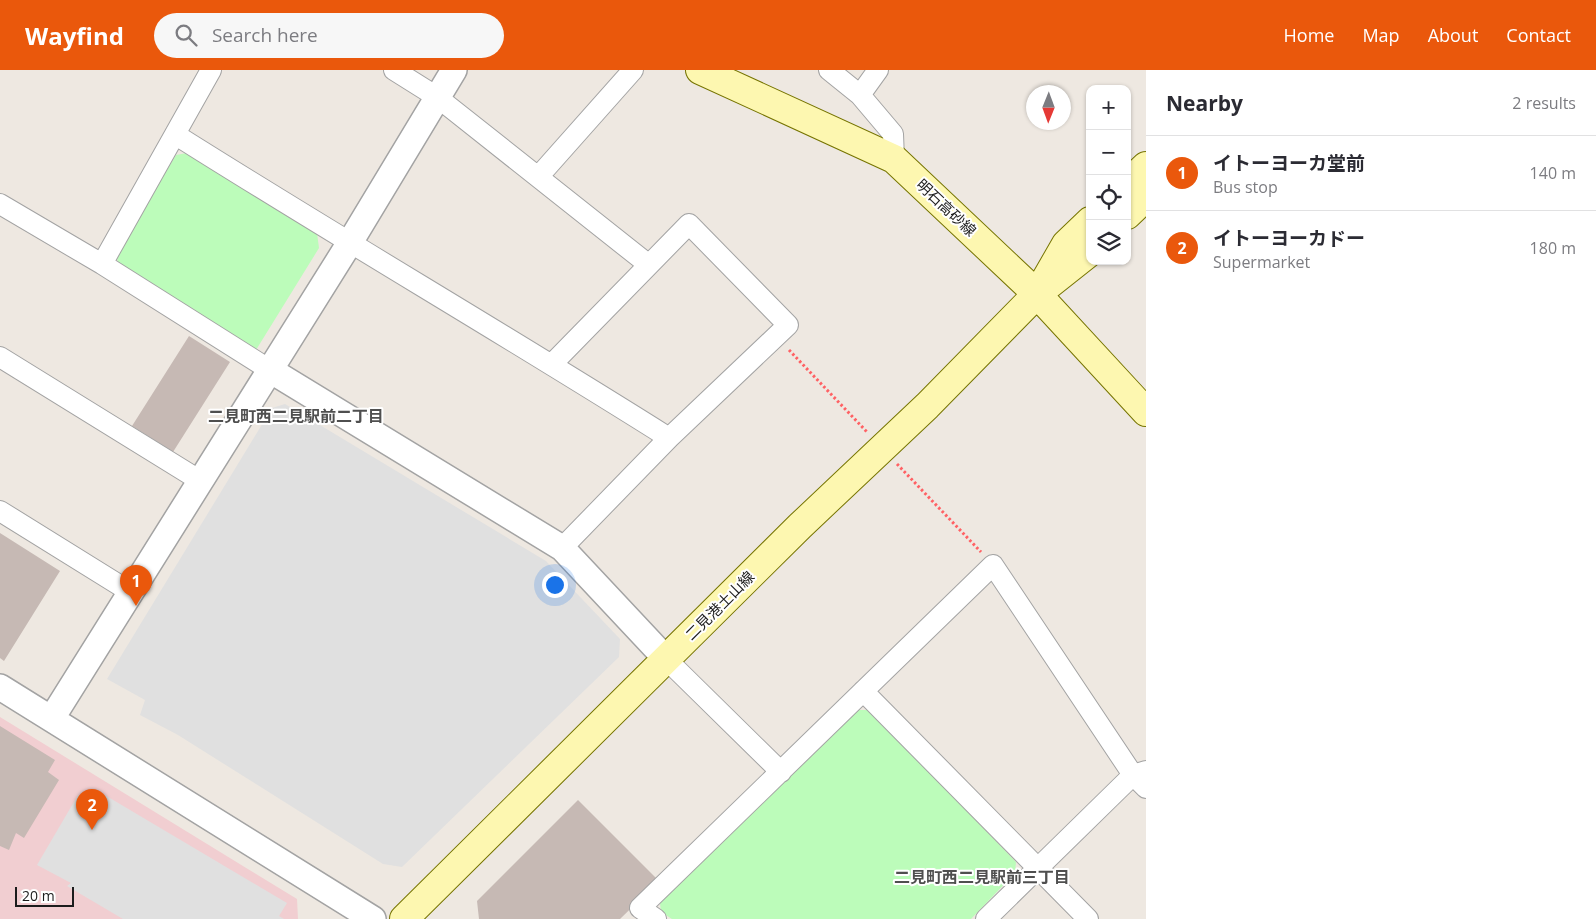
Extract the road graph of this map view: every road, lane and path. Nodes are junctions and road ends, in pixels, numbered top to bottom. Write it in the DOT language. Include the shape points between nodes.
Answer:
graph roads {
  1 [pos="211,70"];
  2 [pos="394,70"];
  3 [pos="454,70"];
  4 [pos="632,70"];
  5 [pos="700,70"];
  6 [pos="829,70"];
  7 [pos="878,70"];
  8 [pos="860,95"];
  9 [pos="437,97"];
  10 [pos="176,136"];
  11 [pos="894,159"];
  12 [pos="1146,166"];
  13 [pos="538,177"];
  14 [pos="1131,180"];
  15 [pos="1146,197"];
  16 [pos="0,204"];
  17 [pos="1131,211"];
  18 [pos="1086,224"];
  19 [pos="349,244"];
  20 [pos="1086,256"];
  21 [pos="102,264"];
  22 [pos="649,265"];
  23 [pos="1037,294"];
  24 [pos="0,357"];
  25 [pos="552,364"];
  26 [pos="270,370"];
  27 [pos="1146,412"];
  28 [pos="669,438"];
  29 [pos="199,480"];
  30 [pos="0,511"];
  31 [pos="562,548"];
  32 [pos="132,594"];
  33 [pos="667,660"];
  34 [pos="0,686"];
  35 [pos="863,691"];
  36 [pos="52,718"];
  37 [pos="781,772"];
  38 [pos="1142,778"];
  39 [pos="1040,868"];
  40 [pos="373,919"];
  41 [pos="404,919"];
  42 [pos="656,919"];
  43 [pos="986,919"];
  44 [pos="1088,919"];
  1 -- 10 [label="street"];
  2 -- 9 [label="street"];
  3 -- 9 [label="street"];
  4 -- 13 [label="street"];
  5 -- 11 [label="main road, 明石高砂線"];
  6 -- 8 [label="street"];
  7 -- 8 [label="street"];
  8 -- 11 [label="street" via="893,134"];
  9 -- 13 [label="street"];
  9 -- 19 [label="street"];
  10 -- 19 [label="street"];
  10 -- 21 [label="street"];
  11 -- 23 [label="main road, 明石高砂線"];
  12 -- 14 [label="main road"];
  13 -- 22 [label="street"];
  15 -- 17 [label="main road"];
  16 -- 21 [label="street"];
  18 -- 23 [label="main road, 二見港土山線" via="1066,244"];
  19 -- 25 [label="street"];
  19 -- 26 [label="street"];
  20 -- 23 [label="main road, 二見港土山線"];
  21 -- 26 [label="street"];
  22 -- 25 [label="street"];
  22 -- 28 [label="street" via="689,224 788,325"];
  23 -- 27 [label="main road, 明石高砂線"];
  23 -- 33 [label="main road, 二見港土山線"];
  24 -- 29 [label="street"];
  25 -- 28 [label="street"];
  26 -- 29 [label="street"];
  26 -- 31 [label="street"];
  28 -- 31 [label="street"];
  29 -- 32 [label="street"];
  30 -- 32 [label="street"];
  31 -- 33 [label="street"];
  32 -- 36 [label="street"];
  33 -- 37 [label="street"];
  33 -- 41 [label="main road, 二見港土山線"];
  34 -- 36 [label="street"];
  35 -- 37 [label="street"];
  35 -- 38 [label="street" via="993,565"];
  35 -- 39 [label="street"];
  36 -- 40 [label="street"];
  37 -- 42 [label="street" via="640,908"];
  38 -- 39 [label="street"];
  39 -- 43 [label="street"];
  39 -- 44 [label="street"];
}
